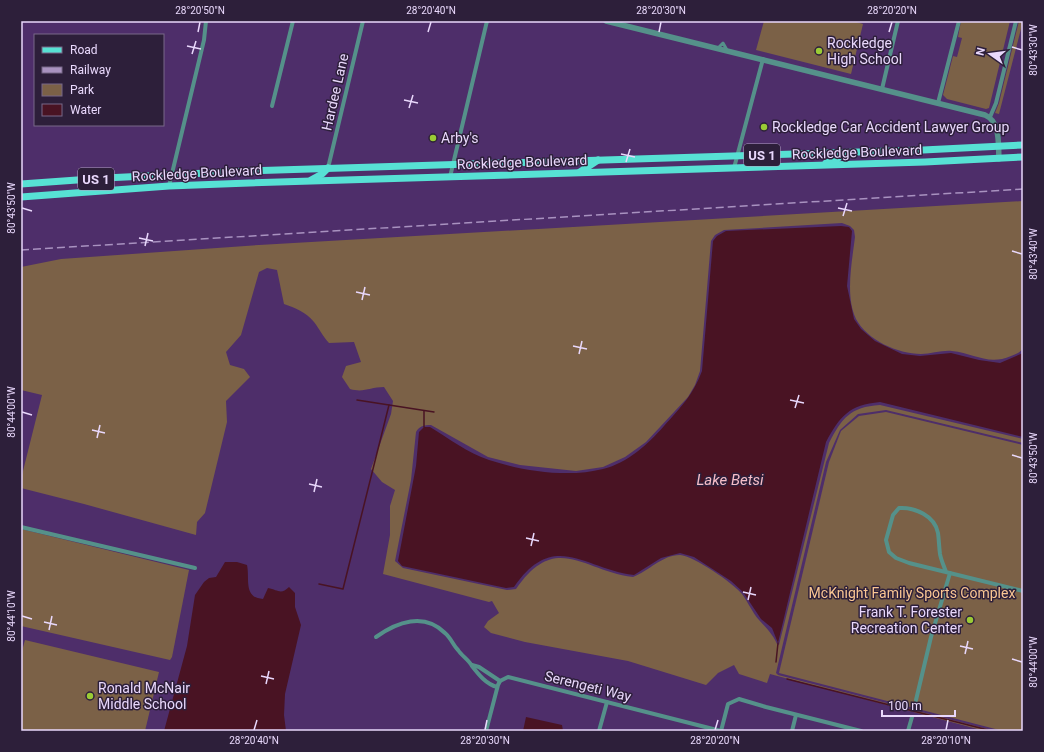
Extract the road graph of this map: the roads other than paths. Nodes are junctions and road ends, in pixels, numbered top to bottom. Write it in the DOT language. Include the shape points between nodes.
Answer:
graph roads {
  1 [pos="206,21"];
  2 [pos="293,21"];
  3 [pos="363,21"];
  4 [pos="487,21"];
  5 [pos="606,21"];
  6 [pos="898,21"];
  7 [pos="959,21"];
  8 [pos="1016,21"];
  9 [pos="763,59"];
  10 [pos="882,89"];
  11 [pos="938,104"];
  12 [pos="272,106"];
  13 [pos="988,116"];
  14 [pos="1023,145"];
  15 [pos="998,147"];
  16 [pos="868,152"];
  17 [pos="844,153"];
  18 [pos="737,156"];
  19 [pos="1023,157"];
  20 [pos="633,159"];
  21 [pos="598,160"];
  22 [pos="999,160"];
  23 [pos="453,164"];
  24 [pos="848,165"];
  25 [pos="820,166"];
  26 [pos="328,168"];
  27 [pos="734,168"];
  28 [pos="615,172"];
  29 [pos="578,173"];
  30 [pos="172,174"];
  31 [pos="450,177"];
  32 [pos="309,181"];
  33 [pos="33,183"];
  34 [pos="21,184"];
  35 [pos="169,186"];
  36 [pos="21,195"];
  37 [pos="21,527"];
  38 [pos="195,568"];
  39 [pos="948,573"];
  40 [pos="1023,591"];
  41 [pos="376,637"];
  42 [pos="472,665"];
  43 [pos="500,681"];
  44 [pos="497,687"];
  45 [pos="916,700"];
  46 [pos="607,702"];
  47 [pos="796,715"];
  48 [pos="912,717"];
  49 [pos="486,731"];
  50 [pos="599,731"];
  51 [pos="721,731"];
  52 [pos="792,731"];
  53 [pos="861,731"];
  54 [pos="908,731"];
  1 -- 30 [label="street" via="204,40"];
  2 -- 12 [label="street"];
  3 -- 26 [label="street, Hardee Lane"];
  4 -- 23 [label="street"];
  5 -- 9 [label="street"];
  6 -- 10 [label="street"];
  7 -- 11 [label="street"];
  8 -- 13 [label="street" via="996,103"];
  9 -- 10 [label="street"];
  9 -- 18 [label="street"];
  10 -- 11 [label="street"];
  11 -- 13 [label="street"];
  13 -- 15 [label="street" via="997,126"];
  14 -- 15 [label="main road, Rockledge Boulevard / US 1"];
  15 -- 16 [label="main road, Rockledge Boulevard / US 1"];
  15 -- 22 [label="street"];
  16 -- 17 [label="main road, Rockledge Boulevard / US 1"];
  16 -- 24 [label="main road" via="855,158"];
  17 -- 18 [label="main road, Rockledge Boulevard / US 1"];
  17 -- 25 [label="main road"];
  18 -- 20 [label="main road, Rockledge Boulevard / US 1"];
  18 -- 27 [label="street"];
  19 -- 22 [label="main road, Rockledge Boulevard / US 1"];
  20 -- 21 [label="main road, Rockledge Boulevard / US 1"];
  20 -- 28 [label="main road"];
  21 -- 23 [label="main road, Rockledge Boulevard / US 1"];
  21 -- 29 [label="main road"];
  22 -- 24 [label="main road, Rockledge Boulevard / US 1"];
  23 -- 26 [label="main road, Rockledge Boulevard / US 1"];
  23 -- 31 [label="street"];
  24 -- 25 [label="main road, Rockledge Boulevard / US 1"];
  25 -- 27 [label="main road, Rockledge Boulevard / US 1"];
  26 -- 30 [label="main road, Rockledge Boulevard / US 1"];
  26 -- 32 [label="main road"];
  27 -- 28 [label="main road, Rockledge Boulevard / US 1"];
  28 -- 29 [label="main road, Rockledge Boulevard / US 1"];
  29 -- 31 [label="main road, Rockledge Boulevard / US 1"];
  30 -- 33 [label="main road, Rockledge Boulevard / US 1"];
  30 -- 35 [label="street"];
  31 -- 32 [label="main road, Rockledge Boulevard / US 1"];
  32 -- 35 [label="main road, Rockledge Boulevard / US 1"];
  33 -- 34 [label="main road, Rockledge Boulevard / US 1"];
  33 -- 36 [label="main road"];
  35 -- 36 [label="main road, Rockledge Boulevard / US 1"];
  37 -- 38 [label="street"];
  39 -- 39 [label="street" via="909,563 889,552 886,540 890,522 892,515 899,508 921,512 933,521 938,531 940,554"];
  39 -- 40 [label="street"];
  39 -- 45 [label="street"];
  41 -- 42 [label="street" via="396,624 425,621 446,633"];
  42 -- 43 [label="street"];
  42 -- 44 [label="street" via="480,677"];
  43 -- 44 [label="street"];
  43 -- 46 [label="street, Serengeti Way" via="508,677"];
  44 -- 49 [label="street"];
  46 -- 50 [label="street"];
  46 -- 51 [label="street, Serengeti Way"];
  47 -- 51 [label="street" via="739,699 734,700 728,704"];
  47 -- 52 [label="street"];
  47 -- 53 [label="street"];
  48 -- 54 [label="street"];
}
